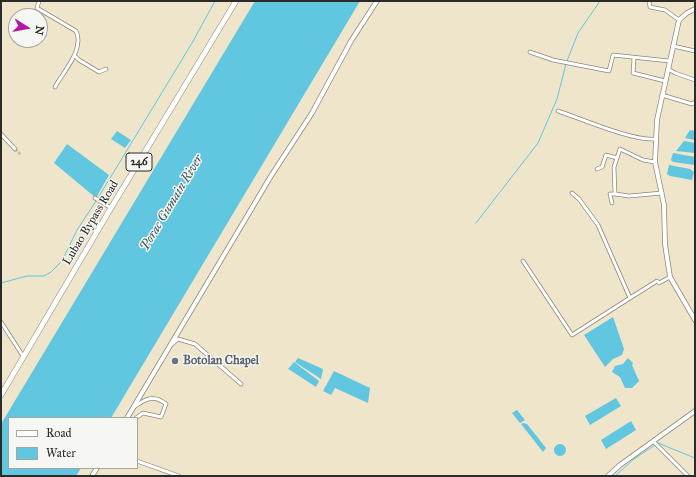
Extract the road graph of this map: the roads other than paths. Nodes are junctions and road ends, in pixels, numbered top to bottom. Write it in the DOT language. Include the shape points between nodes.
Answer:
graph roads {
  1 [pos="39,1"];
  2 [pos="236,1"];
  3 [pos="377,1"];
  4 [pos="649,1"];
  5 [pos="694,11"];
  6 [pos="679,20"];
  7 [pos="673,46"];
  8 [pos="530,52"];
  9 [pos="695,52"];
  10 [pos="75,56"];
  11 [pos="634,58"];
  12 [pos="669,61"];
  13 [pos="668,68"];
  14 [pos="106,70"];
  15 [pos="695,80"];
  16 [pos="665,81"];
  17 [pos="55,86"];
  18 [pos="662,96"];
  19 [pos="695,102"];
  20 [pos="558,112"];
  21 [pos="1,134"];
  22 [pos="655,139"];
  23 [pos="15,149"];
  24 [pos="617,158"];
  25 [pos="655,162"];
  26 [pos="597,169"];
  27 [pos="572,193"];
  28 [pos="662,193"];
  29 [pos="615,194"];
  30 [pos="97,199"];
  31 [pos="612,203"];
  32 [pos="111,208"];
  33 [pos="523,261"];
  34 [pos="670,278"];
  35 [pos="630,298"];
  36 [pos="695,320"];
  37 [pos="1,322"];
  38 [pos="168,346"];
  39 [pos="23,356"];
  40 [pos="241,384"];
  41 [pos="1,395"];
  42 [pos="133,408"];
  43 [pos="695,411"];
  44 [pos="127,417"];
  45 [pos="137,417"];
  46 [pos="654,442"];
  47 [pos="138,461"];
  48 [pos="179,476"];
  49 [pos="608,476"];
  50 [pos="688,476"];
  1 -- 10 [label="street" via="38,8 77,33"];
  2 -- 32 [label="highway, Lubao Bypass Road / 246"];
  3 -- 38 [label="street" via="312,113"];
  4 -- 6 [label="street" via="650,7 665,10"];
  5 -- 6 [label="street"];
  6 -- 7 [label="street"];
  7 -- 9 [label="street"];
  7 -- 12 [label="street"];
  8 -- 11 [label="street" via="566,63 609,71 613,55"];
  10 -- 14 [label="street" via="99,72"];
  10 -- 17 [label="street"];
  11 -- 12 [label="street"];
  11 -- 16 [label="street" via="633,73"];
  12 -- 13 [label="street"];
  13 -- 15 [label="street"];
  13 -- 16 [label="street"];
  16 -- 18 [label="street"];
  18 -- 19 [label="street" via="692,104"];
  18 -- 22 [label="street"];
  20 -- 22 [label="street" via="627,135"];
  21 -- 23 [label="street"];
  22 -- 25 [label="street"];
  24 -- 25 [label="street" via="619,150 622,149 643,160"];
  24 -- 26 [label="street" via="606,155 602,167"];
  24 -- 29 [label="street" via="614,167"];
  25 -- 28 [label="street"];
  27 -- 35 [label="street" via="599,226"];
  28 -- 29 [label="street" via="629,196"];
  28 -- 34 [label="street"];
  29 -- 31 [label="street" via="610,194"];
  30 -- 32 [label="street"];
  32 -- 39 [label="highway, Lubao Bypass Road / 246"];
  33 -- 35 [label="street" via="572,335"];
  34 -- 35 [label="street" via="659,283 657,281"];
  34 -- 36 [label="street"];
  37 -- 39 [label="street"];
  38 -- 40 [label="street" via="178,339 195,344"];
  38 -- 42 [label="street"];
  39 -- 41 [label="highway, Lubao Bypass Road"];
  42 -- 44 [label="street"];
  42 -- 45 [label="street" via="146,399 154,398 166,404 161,417 143,413"];
  43 -- 46 [label="street"];
  46 -- 49 [label="street"];
  46 -- 50 [label="street"];
  47 -- 48 [label="street"];
}
